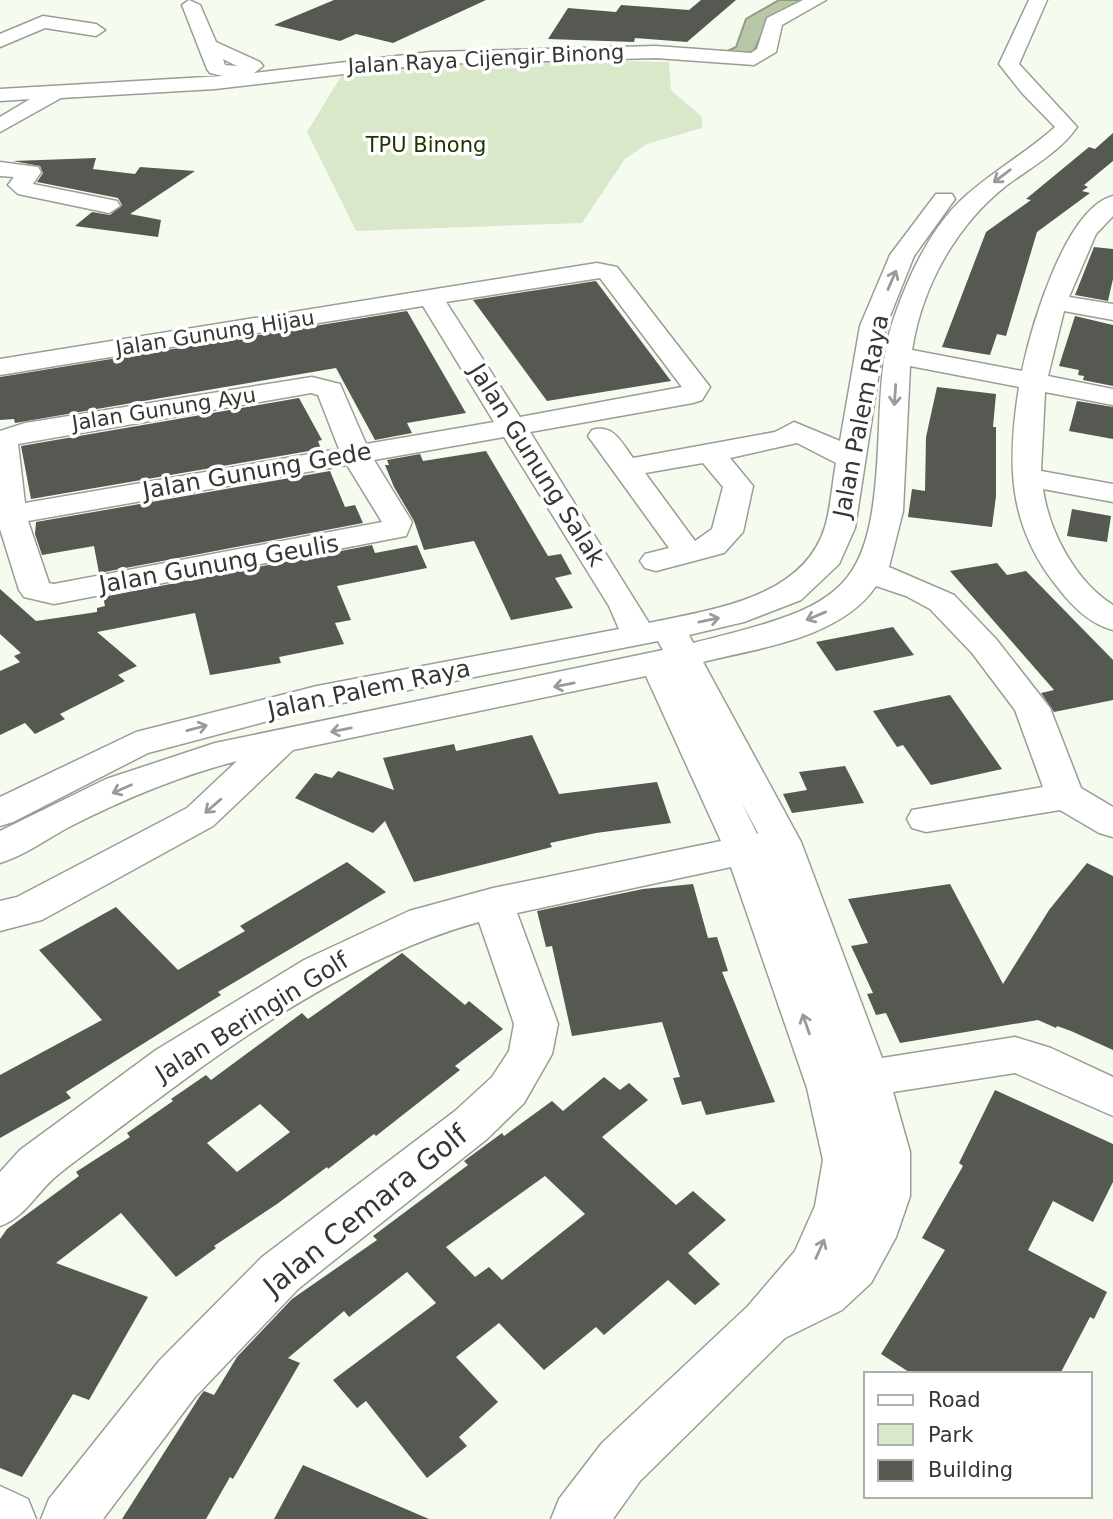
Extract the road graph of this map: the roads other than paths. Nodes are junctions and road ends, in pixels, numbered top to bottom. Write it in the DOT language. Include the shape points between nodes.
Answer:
graph roads {
  1 [pos="817,0"];
  2 [pos="1038,0"];
  3 [pos="191,3"];
  4 [pos="96,30"];
  5 [pos="0,41"];
  6 [pos="211,47"];
  7 [pos="54,94"];
  8 [pos="0,95"];
  9 [pos="1059,119"];
  10 [pos="0,126"];
  11 [pos="0,169"];
  12 [pos="1113,203"];
  13 [pos="109,206"];
  14 [pos="1084,235"];
  15 [pos="1113,239"];
  16 [pos="440,295"];
  17 [pos="1056,302"];
  18 [pos="1113,312"];
  19 [pos="897,355"];
  20 [pos="0,367"];
  21 [pos="1031,383"];
  22 [pos="1113,397"];
  23 [pos="523,424"];
  24 [pos="602,436"];
  25 [pos="709,452"];
  26 [pos="355,453"];
  27 [pos="845,456"];
  28 [pos="890,461"];
  29 [pos="626,468"];
  30 [pos="1026,477"];
  31 [pos="1113,494"];
  32 [pos="5,516"];
  33 [pos="689,554"];
  34 [pos="656,561"];
  35 [pos="865,580"];
  36 [pos="1113,620"];
  37 [pos="961,625"];
  38 [pos="649,649"];
  39 [pos="280,742"];
  40 [pos="1065,796"];
  41 [pos="1,811"];
  42 [pos="926,819"];
  43 [pos="1113,824"];
  44 [pos="763,846"];
  45 [pos="0,849"];
  46 [pos="493,903"];
  47 [pos="0,916"];
  48 [pos="867,1078"];
  49 [pos="1113,1097"];
  50 [pos="0,1205"];
  51 [pos="766,1323"];
  52 [pos="0,1514"];
  53 [pos="8,1519"];
  54 [pos="69,1519"];
  55 [pos="579,1519"];
  1 -- 7 [label="street, Jalan Raya Cijengir Binong" via="773,22 762,56 631,52 429,58 215,83"];
  2 -- 9 [label="street" via="1009,64"];
  3 -- 6 [label="street"];
  4 -- 5 [label="street" via="43,22"];
  7 -- 8 [label="street, Jalan Raya Cijengir Binong"];
  7 -- 10 [label="street"];
  9 -- 19 [label="street, Jalan Palem Raya, one-way" via="1067,127 986,189 953,223 909,312"];
  27 -- 9 [label="street, Jalan Palem Raya, one-way" via="873,326 902,256 934,208 979,165"];
  11 -- 13 [label="street" via="30,172 19,185 26,189"];
  12 -- 14 [label="street"];
  14 -- 15 [label="street"];
  14 -- 17 [label="street"];
  16 -- 20 [label="street, Jalan Gunung Hijau"];
  16 -- 23 [label="street, Jalan Gunung Salak"];
  16 -- 23 [label="street, Jalan Gunung Hijau" via="593,270 608,272 696,387 683,397"];
  17 -- 18 [label="street"];
  17 -- 21 [label="street"];
  19 -- 21 [label="street"];
  19 -- 28 [label="street, Jalan Palem Raya, one-way"];
  21 -- 22 [label="street"];
  21 -- 30 [label="street"];
  23 -- 26 [label="street, Jalan Gunung Gede"];
  23 -- 38 [label="street, Jalan Gunung Salak"];
  24 -- 29 [label="street"];
  25 -- 27 [label="street" via="789,435 823,454"];
  25 -- 29 [label="street"];
  25 -- 33 [label="street" via="738,486 727,533 713,546"];
  26 -- 32 [label="street, Jalan Gunung Gede"];
  26 -- 32 [label="street, Jalan Gunung Ayu" via="330,390 322,385 25,432 8,438 2,447"];
  26 -- 32 [label="street, Jalan Gunung Geulis" via="397,522 395,529 54,594 36,590"];
  27 -- 28 [label="street"];
  38 -- 27 [label="street, Jalan Palem Raya, one-way" via="789,593 823,564 840,528"];
  28 -- 35 [label="street, Jalan Palem Raya" via="885,536"];
  29 -- 33 [label="street"];
  30 -- 31 [label="street"];
  30 -- 36 [label="street" via="1045,547 1069,581"];
  33 -- 34 [label="street"];
  35 -- 37 [label="street"];
  35 -- 37 [label="street" via="886,579 923,592 942,602"];
  35 -- 38 [label="street, Jalan Palem Raya, one-way" via="843,603 818,616"];
  37 -- 40 [label="street" via="985,646 1032,708"];
  38 -- 39 [label="street, Jalan Palem Raya, one-way"];
  41 -- 38 [label="street, Jalan Palem Raya, one-way" via="136,744 317,697"];
  38 -- 44 [label="street, Jalan Gunung Salak"];
  39 -- 45 [label="street, Jalan Palem Raya, one-way" via="180,764"];
  39 -- 47 [label="street, Jalan Palem Raya, one-way" via="200,817 28,909"];
  40 -- 42 [label="street"];
  40 -- 43 [label="street"];
  44 -- 46 [label="street, Jalan Beringin Golf"];
  44 -- 48 [label="street"];
  51 -- 44 [label="street, one-way" via="813,1266 839,1206 846,1160"];
  46 -- 50 [label="street, Jalan Beringin Golf" via="423,922 319,971 172,1063 37,1164"];
  46 -- 54 [label="street, Jalan Cemara Golf" via="536,1024 530,1054 508,1090 471,1125 280,1273 177,1379"];
  48 -- 49 [label="street" via="1015,1055"];
  48 -- 51 [label="street" via="887,1152 886,1196 872,1237 854,1267 824,1294"];
  51 -- 55 [label="street" via="621,1462"];
  52 -- 53 [label="street"];
}
